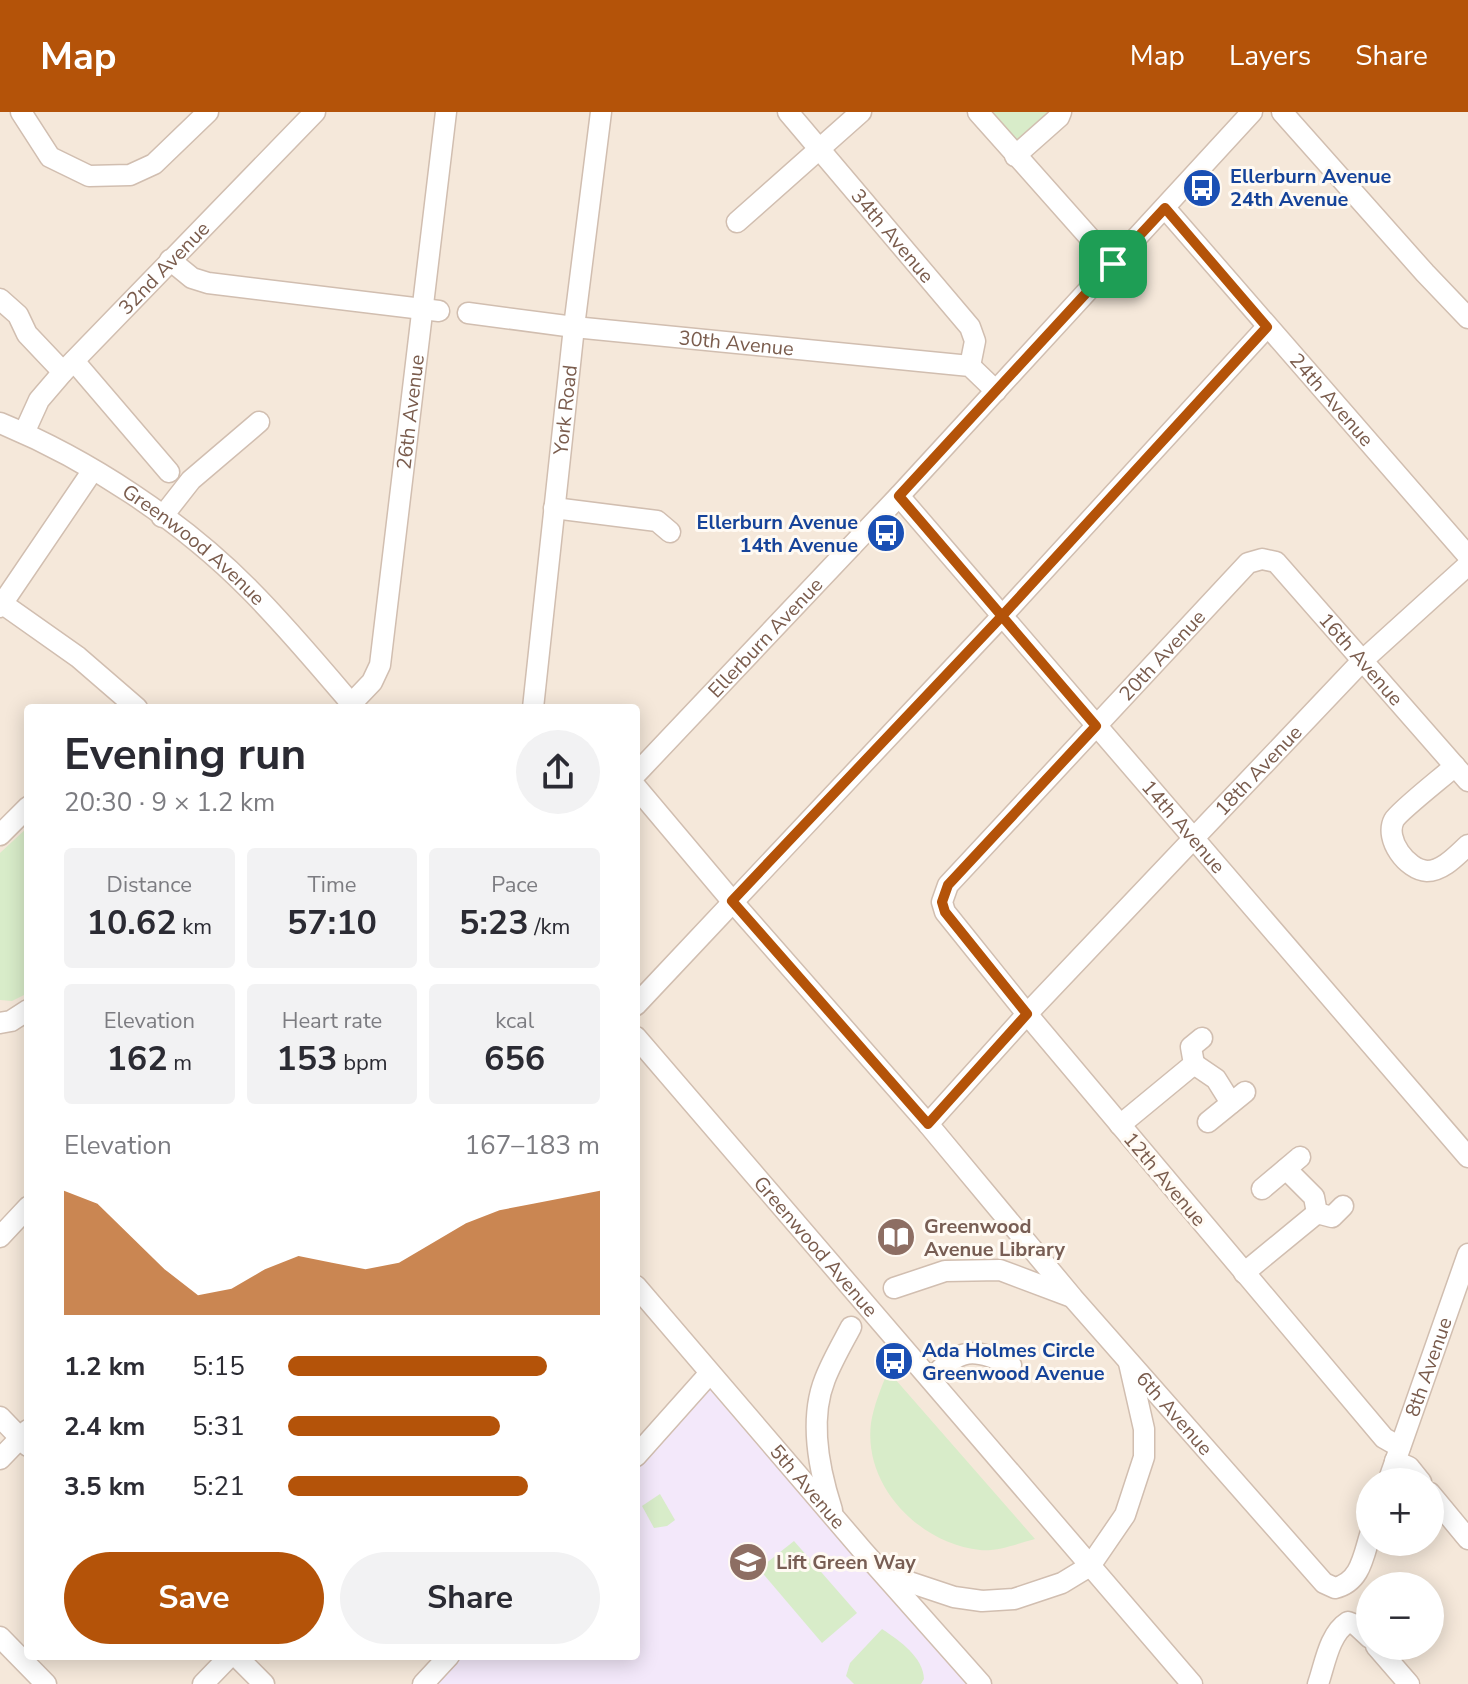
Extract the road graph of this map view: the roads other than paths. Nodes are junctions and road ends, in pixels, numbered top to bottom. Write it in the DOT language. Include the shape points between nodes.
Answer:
graph roads {
  1 [pos="21,112"];
  2 [pos="208,112"];
  3 [pos="315,112"];
  4 [pos="446,112"];
  5 [pos="601,112"];
  6 [pos="788,112"];
  7 [pos="861,112"];
  8 [pos="978,112"];
  9 [pos="1061,112"];
  10 [pos="1252,112"];
  11 [pos="1282,112"];
  12 [pos="819,148"];
  13 [pos="1015,156"];
  14 [pos="1165,208"];
  15 [pos="737,222"];
  16 [pos="170,260"];
  17 [pos="1113,264"];
  18 [pos="0,299"];
  19 [pos="431,310"];
  20 [pos="468,313"];
  21 [pos="1468,318"];
  22 [pos="574,327"];
  23 [pos="1267,327"];
  24 [pos="68,366"];
  25 [pos="970,366"];
  26 [pos="996,391"];
  27 [pos="259,422"];
  28 [pos="0,423"];
  29 [pos="24,433"];
  30 [pos="159,469"];
  31 [pos="93,470"];
  32 [pos="899,496"];
  33 [pos="554,508"];
  34 [pos="162,517"];
  35 [pos="670,532"];
  36 [pos="1468,556"];
  37 [pos="1262,559"];
  38 [pos="1468,565"];
  39 [pos="1,604"];
  40 [pos="1002,616"];
  41 [pos="1362,661"];
  42 [pos="132,704"];
  43 [pos="351,704"];
  44 [pos="355,704"];
  45 [pos="533,704"];
  46 [pos="1096,726"];
  47 [pos="640,770"];
  48 [pos="1461,774"];
  49 [pos="640,792"];
  50 [pos="24,811"];
  51 [pos="0,835"];
  52 [pos="1193,838"];
  53 [pos="1468,845"];
  54 [pos="732,901"];
  55 [pos="942,902"];
  56 [pos="640,1001"];
  57 [pos="24,1014"];
  58 [pos="1027,1014"];
  59 [pos="0,1023"];
  60 [pos="1202,1038"];
  61 [pos="640,1042"];
  62 [pos="1194,1064"];
  63 [pos="1208,1122"];
  64 [pos="928,1124"];
  65 [pos="1120,1125"];
  66 [pos="1468,1157"];
  67 [pos="1262,1189"];
  68 [pos="1343,1206"];
  69 [pos="1317,1213"];
  70 [pos="1026,1244"];
  71 [pos="1468,1254"];
  72 [pos="1244,1273"];
  73 [pos="1013,1274"];
  74 [pos="894,1288"];
  75 [pos="640,1291"];
  76 [pos="1073,1298"];
  77 [pos="851,1327"];
  78 [pos="1128,1359"];
  79 [pos="1011,1365"];
  80 [pos="710,1373"];
  81 [pos="931,1379"];
  82 [pos="0,1417"];
  83 [pos="1180,1419"];
  84 [pos="1144,1429"];
  85 [pos="24,1437"];
  86 [pos="24,1439"];
  87 [pos="819,1449"];
  88 [pos="640,1452"];
  89 [pos="1398,1454"];
  90 [pos="0,1459"];
  91 [pos="788,1464"];
  92 [pos="1393,1468"];
  93 [pos="1410,1468"];
  94 [pos="1444,1510"];
  95 [pos="834,1517"];
  96 [pos="1468,1539"];
  97 [pos="1363,1556"];
  98 [pos="1090,1566"];
  99 [pos="893,1583"];
  100 [pos="954,1597"];
  101 [pos="1356,1625"];
  102 [pos="934,1629"];
  103 [pos="0,1637"];
  104 [pos="226,1660"];
  105 [pos="240,1660"];
  106 [pos="445,1660"];
  107 [pos="1388,1660"];
  108 [pos="46,1684"];
  109 [pos="203,1684"];
  110 [pos="264,1684"];
  111 [pos="423,1684"];
  112 [pos="981,1684"];
  113 [pos="1192,1684"];
  114 [pos="1318,1684"];
  115 [pos="1409,1684"];
  1 -- 2 [label="street" via="50,157 89,176 130,175 154,164"];
  3 -- 16 [label="street, 32nd Avenue"];
  4 -- 19 [label="street, 26th Avenue"];
  5 -- 22 [label="street, York Road"];
  6 -- 12 [label="street, 34th Avenue"];
  7 -- 12 [label="street"];
  8 -- 13 [label="street"];
  9 -- 13 [label="street"];
  10 -- 14 [label="street, Ellerburn Avenue"];
  11 -- 21 [label="street"];
  12 -- 15 [label="street"];
  12 -- 25 [label="street, 34th Avenue" via="970,327 975,341"];
  13 -- 17 [label="street"];
  14 -- 17 [label="street, Ellerburn Avenue"];
  14 -- 23 [label="street, 24th Avenue"];
  16 -- 19 [label="street" via="192,278 208,283"];
  16 -- 24 [label="street, 32nd Avenue"];
  17 -- 26 [label="street, Ellerburn Avenue"];
  18 -- 24 [label="street" via="18,315 27,334"];
  19 -- 44 [label="street, 26th Avenue" via="380,665"];
  20 -- 22 [label="street, 30th Avenue"];
  22 -- 25 [label="street, 30th Avenue"];
  22 -- 33 [label="street, York Road"];
  23 -- 36 [label="street, 24th Avenue"];
  23 -- 40 [label="street"];
  24 -- 29 [label="street, 32nd Avenue" via="39,400"];
  24 -- 30 [label="street"];
  25 -- 26 [label="street"];
  26 -- 32 [label="street, Ellerburn Avenue"];
  27 -- 34 [label="street" via="191,480"];
  28 -- 29 [label="street, Greenwood Avenue"];
  29 -- 31 [label="street, Greenwood Avenue"];
  31 -- 34 [label="street, Greenwood Avenue"];
  31 -- 39 [label="street"];
  32 -- 40 [label="street, 14th Avenue"];
  32 -- 47 [label="street, Ellerburn Avenue"];
  33 -- 35 [label="street" via="657,521"];
  33 -- 45 [label="street, York Road"];
  34 -- 43 [label="street, Greenwood Avenue" via="250,589"];
  37 -- 41 [label="street, 16th Avenue" via="1276,562"];
  37 -- 46 [label="street, 20th Avenue" via="1248,563"];
  38 -- 41 [label="street, 18th Avenue"];
  39 -- 42 [label="street" via="78,657"];
  40 -- 46 [label="street, 14th Avenue"];
  40 -- 54 [label="street"];
  41 -- 48 [label="street, 16th Avenue"];
  41 -- 52 [label="street, 18th Avenue"];
  46 -- 52 [label="street, 14th Avenue"];
  46 -- 55 [label="street, 20th Avenue" via="948,885"];
  48 -- 53 [label="street, 16th Avenue" via="1394,820 1392,833 1395,847 1415,868 1428,871 1443,867"];
  49 -- 54 [label="street, 6th Avenue"];
  50 -- 51 [label="street"];
  52 -- 58 [label="street, 18th Avenue"];
  52 -- 66 [label="street, 14th Avenue"];
  54 -- 56 [label="street"];
  54 -- 64 [label="street, 6th Avenue"];
  55 -- 58 [label="street, 12th Avenue"];
  57 -- 59 [label="street"];
  58 -- 64 [label="street, 18th Avenue"];
  58 -- 65 [label="street, 12th Avenue"];
  60 -- 62 [label="street" via="1191,1047"];
  61 -- 81 [label="street, Greenwood Avenue"];
  62 -- 63 [label="street" via="1238,1098"];
  62 -- 65 [label="street"];
  64 -- 70 [label="street, 6th Avenue"];
  65 -- 72 [label="street, 12th Avenue"];
  67 -- 69 [label="street" via="1293,1163 1314,1197"];
  68 -- 69 [label="street" via="1332,1217"];
  69 -- 72 [label="street"];
  70 -- 73 [label="street"];
  70 -- 76 [label="street, 6th Avenue"];
  71 -- 89 [label="street, 8th Avenue"];
  72 -- 89 [label="street, 12th Avenue"];
  73 -- 74 [label="street, Greenwood Avenue" via="945,1271"];
  73 -- 76 [label="street, Greenwood Avenue"];
  75 -- 80 [label="street, 5th Avenue"];
  76 -- 78 [label="street, 6th Avenue"];
  77 -- 87 [label="street, Greenwood Avenue" via="824,1380"];
  78 -- 83 [label="street, 6th Avenue"];
  78 -- 84 [label="street"];
  79 -- 81 [label="street" via="967,1352 948,1361"];
  80 -- 88 [label="street"];
  80 -- 91 [label="street, 5th Avenue"];
  81 -- 98 [label="street, Greenwood Avenue"];
  82 -- 85 [label="street"];
  83 -- 84 [label="street"];
  83 -- 97 [label="street, 6th Avenue" via="1324,1583 1345,1586 1357,1574"];
  84 -- 98 [label="street" via="1144,1457 1125,1515"];
  86 -- 90 [label="street"];
  87 -- 91 [label="street"];
  87 -- 95 [label="street, Greenwood Avenue"];
  89 -- 92 [label="street, 8th Avenue"];
  89 -- 93 [label="street, 12th Avenue"];
  91 -- 95 [label="street, 5th Avenue"];
  94 -- 96 [label="street"];
  95 -- 99 [label="street, 5th Avenue"];
  98 -- 100 [label="street" via="1062,1583 1014,1599"];
  98 -- 113 [label="street, Greenwood Avenue"];
  99 -- 100 [label="street" via="900,1579"];
  99 -- 102 [label="street, 5th Avenue"];
  100 -- 102 [label="street"];
  101 -- 114 [label="street" via="1348,1622 1335,1636"];
  102 -- 112 [label="street, 5th Avenue"];
  103 -- 108 [label="street"];
  104 -- 109 [label="street"];
  105 -- 110 [label="street"];
  106 -- 111 [label="street"];
  107 -- 115 [label="street"];
}
